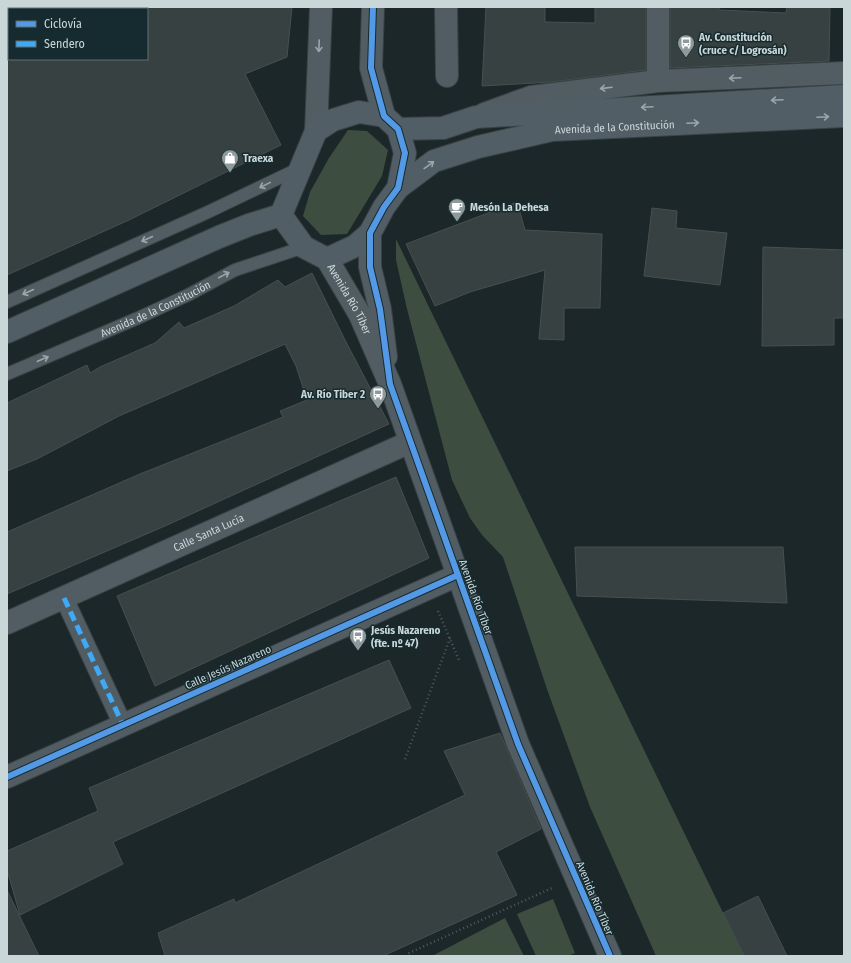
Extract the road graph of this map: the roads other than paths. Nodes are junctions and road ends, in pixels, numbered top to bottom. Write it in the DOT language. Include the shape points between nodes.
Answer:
graph roads {
  1 [pos="321,7"];
  2 [pos="373,7"];
  3 [pos="446,7"];
  4 [pos="658,7"];
  5 [pos="844,72"];
  6 [pos="447,76"];
  7 [pos="658,81"];
  8 [pos="844,96"];
  9 [pos="844,116"];
  10 [pos="476,117"];
  11 [pos="391,123"];
  12 [pos="316,131"];
  13 [pos="300,168"];
  14 [pos="398,188"];
  15 [pos="281,215"];
  16 [pos="370,233"];
  17 [pos="304,247"];
  18 [pos="328,259"];
  19 [pos="7,302"];
  20 [pos="7,332"];
  21 [pos="7,374"];
  22 [pos="390,384"];
  23 [pos="410,442"];
  24 [pos="458,575"];
  25 [pos="64,598"];
  26 [pos="7,623"];
  27 [pos="123,725"];
  28 [pos="7,777"];
  29 [pos="610,956"];
  1 -- 12 [label="street, one-way"];
  2 -- 11 [label="street" via="371,68"];
  3 -- 6 [label="street"];
  4 -- 7 [label="street"];
  5 -- 7 [label="street, Avenida de la Constitución, one-way"];
  7 -- 10 [label="street, Avenida de la Constitución, one-way" via="531,97"];
  8 -- 10 [label="main road, Avenida de la Constitución, one-way"];
  14 -- 9 [label="main road, Avenida de la Constitución, one-way" via="434,161 478,147 552,130"];
  10 -- 11 [label="main road, Avenida de la Constitución" via="443,128"];
  11 -- 12 [label="main road" via="359,112 333,120"];
  11 -- 14 [label="main road" via="405,153"];
  12 -- 13 [label="main road"];
  13 -- 15 [label="main road"];
  13 -- 19 [label="lane, one-way"];
  14 -- 16 [label="main road"];
  15 -- 17 [label="main road"];
  15 -- 20 [label="main road" via="219,237"];
  16 -- 18 [label="main road" via="355,246"];
  16 -- 22 [label="street, Avenida Río Tíber" via="370,267 380,310"];
  17 -- 18 [label="main road"];
  21 -- 17 [label="lane, Avenida de la Constitución, one-way" via="138,318 235,270"];
  18 -- 22 [label="street, Avenida Río Tíber" via="360,315"];
  22 -- 23 [label="street, Avenida Río Tíber"];
  23 -- 24 [label="street, Avenida Río Tíber"];
  23 -- 25 [label="street, Calle Santa Lucía"];
  24 -- 27 [label="street, Calle Jesús Nazareno"];
  24 -- 29 [label="street, Avenida Río Tíber" via="518,744"];
  25 -- 26 [label="street, Calle Santa Lucía"];
  25 -- 27 [label="street"];
  27 -- 28 [label="street, Calle Jesús Nazareno"];
}
